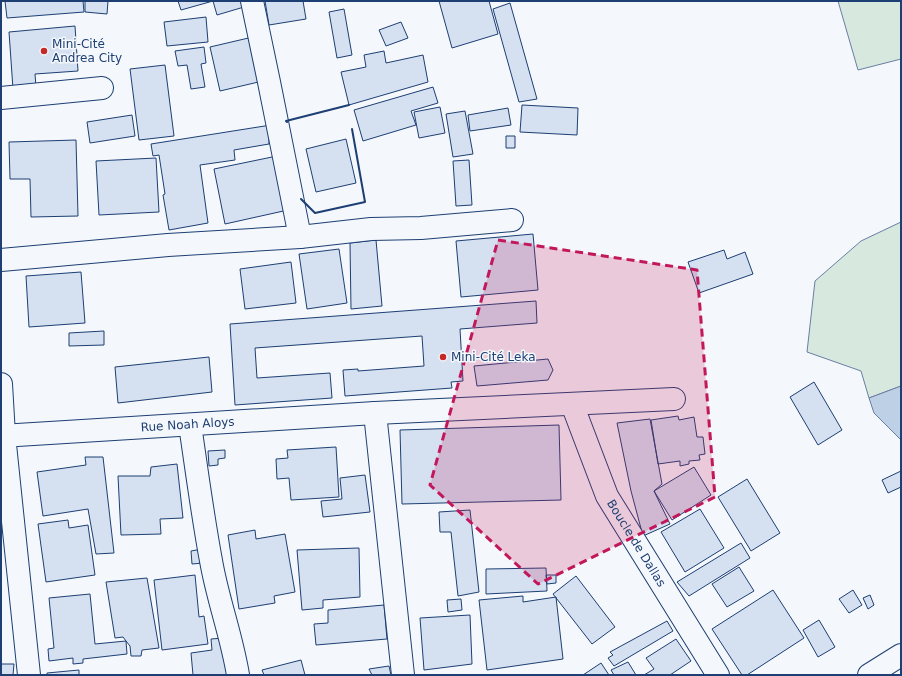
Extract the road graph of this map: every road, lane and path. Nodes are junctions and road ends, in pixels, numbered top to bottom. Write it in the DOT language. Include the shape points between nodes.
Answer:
graph roads {
  1 [pos="252,1"];
  2 [pos="102,88"];
  3 [pos="1,98"];
  4 [pos="512,220"];
  5 [pos="300,237"];
  6 [pos="1,260"];
  7 [pos="1,384"];
  8 [pos="674,399"];
  9 [pos="572,404"];
  10 [pos="374,413"];
  11 [pos="190,425"];
  12 [pos="2,435"];
  13 [pos="901,655"];
  14 [pos="29,675"];
  15 [pos="238,675"];
  16 [pos="403,675"];
  17 [pos="718,675"];
  18 [pos="869,675"];
  1 -- 5 [label="street"];
  2 -- 3 [label="street"];
  4 -- 5 [label="street" via="421,228 371,229"];
  5 -- 6 [label="street" via="168,245"];
  7 -- 12 [label="street"];
  8 -- 9 [label="street, Rue Noah Aloys"];
  9 -- 10 [label="street, Rue Noah Aloys"];
  9 -- 17 [label="street, Boucle de Dallas" via="607,496"];
  10 -- 11 [label="street, Rue Noah Aloys"];
  10 -- 16 [label="street"];
  11 -- 12 [label="street, Rue Noah Aloys"];
  11 -- 15 [label="street" via="212,566"];
  12 -- 14 [label="street"];
  13 -- 18 [label="street"];
}
